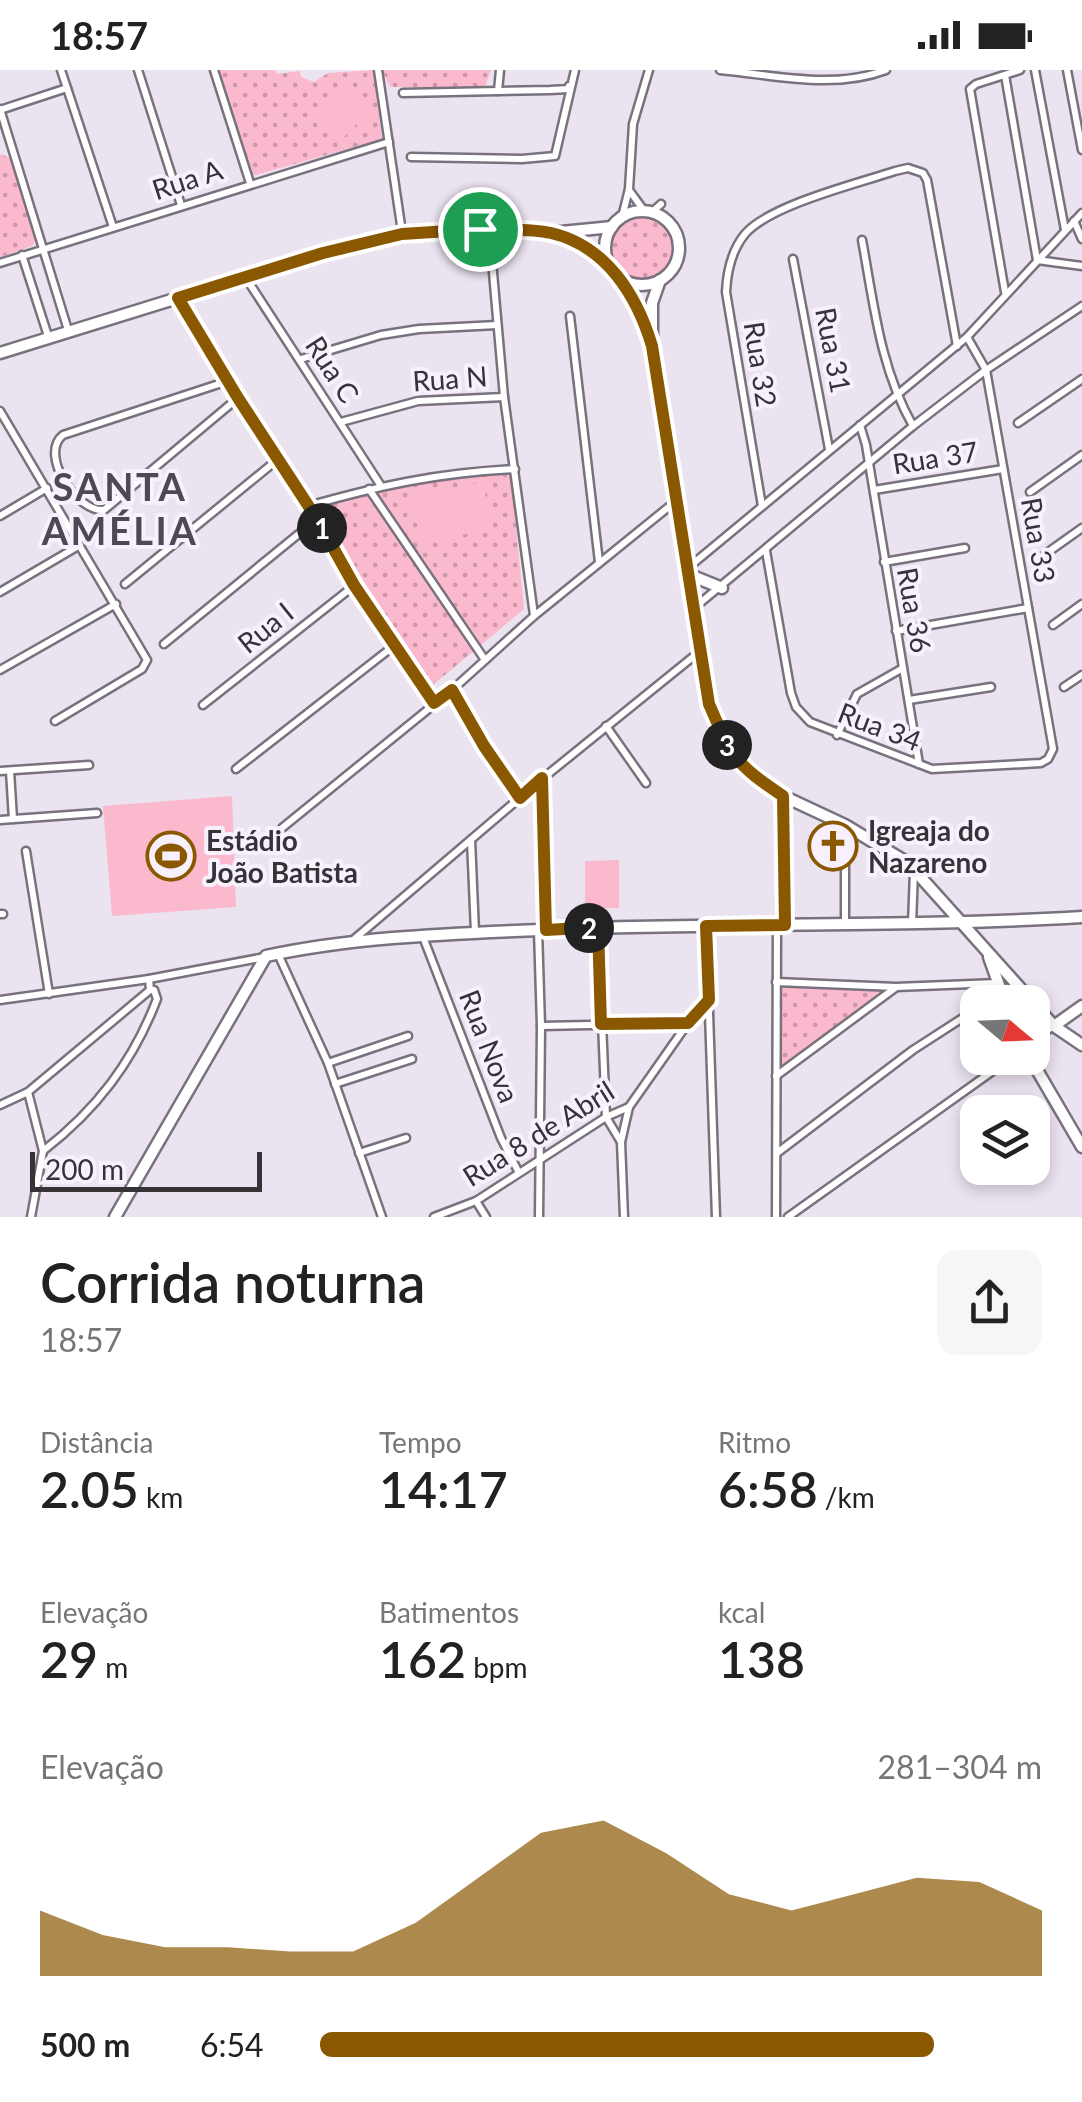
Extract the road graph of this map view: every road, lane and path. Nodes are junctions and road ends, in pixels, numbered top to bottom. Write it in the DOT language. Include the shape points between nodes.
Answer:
graph roads {
  1 [pos="61,70"];
  2 [pos="138,70"];
  3 [pos="214,70"];
  4 [pos="378,70"];
  5 [pos="500,70"];
  6 [pos="573,70"];
  7 [pos="649,70"];
  8 [pos="723,70"];
  9 [pos="886,70"];
  10 [pos="1020,70"];
  11 [pos="1035,70"];
  12 [pos="1067,70"];
  13 [pos="1005,75"];
  14 [pos="67,88"];
  15 [pos="569,88"];
  16 [pos="498,91"];
  17 [pos="403,93"];
  18 [pos="0,110"];
  19 [pos="2,121"];
  20 [pos="0,130"];
  21 [pos="390,142"];
  22 [pos="1082,150"];
  23 [pos="412,157"];
  24 [pos="250,183"];
  25 [pos="629,189"];
  26 [pos="181,204"];
  27 [pos="652,209"];
  28 [pos="1082,213"];
  29 [pos="622,217"];
  30 [pos="1074,221"];
  31 [pos="612,226"];
  32 [pos="113,228"];
  33 [pos="480,229"];
  34 [pos="500,230"];
  35 [pos="1065,230"];
  36 [pos="550,233"];
  37 [pos="402,234"];
  38 [pos="1082,239"];
  39 [pos="862,240"];
  40 [pos="42,249"];
  41 [pos="491,250"];
  42 [pos="22,256"];
  43 [pos="794,259"];
  44 [pos="1038,260"];
  45 [pos="0,263"];
  46 [pos="609,265"];
  47 [pos="1082,266"];
  48 [pos="246,278"];
  49 [pos="622,280"];
  50 [pos="660,280"];
  51 [pos="1005,294"];
  52 [pos="178,298"];
  53 [pos="1082,306"];
  54 [pos="570,316"];
  55 [pos="496,325"];
  56 [pos="68,330"];
  57 [pos="48,336"];
  58 [pos="967,337"];
  59 [pos="652,346"];
  60 [pos="956,346"];
  61 [pos="0,352"];
  62 [pos="300,359"];
  63 [pos="986,370"];
  64 [pos="1082,379"];
  65 [pos="228,381"];
  66 [pos="895,394"];
  67 [pos="504,397"];
  68 [pos="238,398"];
  69 [pos="0,410"];
  70 [pos="342,422"];
  71 [pos="1018,423"];
  72 [pos="860,424"];
  73 [pos="913,426"];
  74 [pos="12,431"];
  75 [pos="0,438"];
  76 [pos="830,450"];
  77 [pos="1082,455"];
  78 [pos="277,460"];
  79 [pos="869,463"];
  80 [pos="515,469"];
  81 [pos="1003,469"];
  82 [pos="381,486"];
  83 [pos="46,488"];
  84 [pos="369,489"];
  85 [pos="874,490"];
  86 [pos="1030,492"];
  87 [pos="677,500"];
  88 [pos="308,506"];
  89 [pos="762,506"];
  90 [pos="0,516"];
  91 [pos="317,519"];
  92 [pos="1082,528"];
  93 [pos="80,545"];
  94 [pos="965,548"];
  95 [pos="766,551"];
  96 [pos="1044,555"];
  97 [pos="599,562"];
  98 [pos="884,562"];
  99 [pos="689,571"];
  100 [pos="125,584"];
  101 [pos="354,585"];
  102 [pos="722,588"];
  103 [pos="0,592"];
  104 [pos="116,604"];
  105 [pos="1082,604"];
  106 [pos="694,608"];
  107 [pos="1028,608"];
  108 [pos="534,616"];
  109 [pos="1052,625"];
  110 [pos="896,630"];
  111 [pos="164,644"];
  112 [pos="395,646"];
  113 [pos="700,651"];
  114 [pos="485,660"];
  115 [pos="903,668"];
  116 [pos="0,670"];
  117 [pos="1082,675"];
  118 [pos="991,687"];
  119 [pos="1064,687"];
  120 [pos="452,690"];
  121 [pos="909,700"];
  122 [pos="434,703"];
  123 [pos="203,706"];
  124 [pos="56,720"];
  125 [pos="606,726"];
  126 [pos="838,734"];
  127 [pos="1051,755"];
  128 [pos="89,765"];
  129 [pos="920,765"];
  130 [pos="236,770"];
  131 [pos="0,771"];
  132 [pos="10,771"];
  133 [pos="542,778"];
  134 [pos="646,783"];
  135 [pos="783,796"];
  136 [pos="520,798"];
  137 [pos="97,812"];
  138 [pos="13,819"];
  139 [pos="0,820"];
  140 [pos="844,825"];
  141 [pos="282,828"];
  142 [pos="471,838"];
  143 [pos="26,851"];
  144 [pos="914,870"];
  145 [pos="947,907"];
  146 [pos="1082,918"];
  147 [pos="997,919"];
  148 [pos="962,924"];
  149 [pos="781,925"];
  150 [pos="845,925"];
  151 [pos="941,925"];
  152 [pos="706,926"];
  153 [pos="912,926"];
  154 [pos="598,927"];
  155 [pos="542,930"];
  156 [pos="475,932"];
  157 [pos="423,936"];
  158 [pos="977,940"];
  159 [pos="352,942"];
  160 [pos="987,951"];
  161 [pos="278,954"];
  162 [pos="266,956"];
  163 [pos="149,980"];
  164 [pos="776,982"];
  165 [pos="974,984"];
  166 [pos="1016,984"];
  167 [pos="977,985"];
  168 [pos="998,985"];
  169 [pos="1004,985"];
  170 [pos="896,988"];
  171 [pos="150,990"];
  172 [pos="49,994"];
  173 [pos="0,1000"];
  174 [pos="709,1000"];
  175 [pos="1082,1006"];
  176 [pos="960,1019"];
  177 [pos="688,1023"];
  178 [pos="601,1024"];
  179 [pos="541,1026"];
  180 [pos="1054,1026"];
  181 [pos="1050,1029"];
  182 [pos="408,1036"];
  183 [pos="1082,1046"];
  184 [pos="412,1059"];
  185 [pos="328,1063"];
  186 [pos="987,1075"];
  187 [pos="1040,1075"];
  188 [pos="776,1076"];
  189 [pos="335,1084"];
  190 [pos="28,1092"];
  191 [pos="0,1106"];
  192 [pos="629,1107"];
  193 [pos="606,1117"];
  194 [pos="406,1138"];
  195 [pos="621,1142"];
  196 [pos="1082,1146"];
  197 [pos="43,1151"];
  198 [pos="359,1153"];
  199 [pos="777,1153"];
  200 [pos="540,1159"];
  201 [pos="518,1172"];
  202 [pos="476,1201"];
  203 [pos="792,1216"];
  204 [pos="32,1217"];
  205 [pos="115,1217"];
  206 [pos="382,1217"];
  207 [pos="434,1217"];
  208 [pos="486,1217"];
  209 [pos="539,1217"];
  210 [pos="624,1217"];
  211 [pos="716,1217"];
  212 [pos="776,1217"];
  1 -- 14 [label="street"];
  2 -- 26 [label="street"];
  3 -- 24 [label="street"];
  4 -- 21 [label="street"];
  5 -- 16 [label="street"];
  6 -- 15 [label="street"];
  7 -- 25 [label="street" via="633,124"];
  8 -- 9 [label="street" via="825,80"];
  10 -- 13 [label="street"];
  11 -- 35 [label="street"];
  12 -- 22 [label="street"];
  13 -- 44 [label="street"];
  13 -- 51 [label="street" via="970,88"];
  14 -- 18 [label="street"];
  14 -- 32 [label="street"];
  15 -- 16 [label="street"];
  15 -- 23 [label="street" via="555,156"];
  16 -- 17 [label="street"];
  18 -- 19 [label="street"];
  19 -- 20 [label="street"];
  19 -- 40 [label="street"];
  21 -- 24 [label="street, Rua A"];
  21 -- 37 [label="street"];
  24 -- 26 [label="street, Rua A"];
  25 -- 27 [label="street"];
  25 -- 29 [label="street"];
  26 -- 32 [label="street, Rua A"];
  27 -- 29 [label="street"];
  27 -- 50 [label="street" via="677,238 676,262"];
  28 -- 30 [label="street"];
  29 -- 31 [label="street"];
  30 -- 35 [label="street"];
  30 -- 38 [label="street"];
  31 -- 36 [label="street"];
  31 -- 46 [label="street"];
  32 -- 40 [label="street, Rua A"];
  33 -- 34 [label="street"];
  33 -- 37 [label="street"];
  33 -- 41 [label="street"];
  34 -- 36 [label="street"];
  34 -- 41 [label="street"];
  35 -- 44 [label="street"];
  36 -- 46 [label="street"];
  37 -- 48 [label="street"];
  39 -- 66 [label="street"];
  40 -- 42 [label="street, Rua A"];
  40 -- 56 [label="street"];
  41 -- 55 [label="street"];
  42 -- 45 [label="street, Rua A"];
  42 -- 57 [label="street"];
  43 -- 76 [label="street, Rua 31"];
  44 -- 47 [label="street"];
  44 -- 51 [label="street"];
  46 -- 49 [label="street"];
  48 -- 52 [label="street"];
  48 -- 62 [label="street, Rua C"];
  49 -- 50 [label="street"];
  49 -- 59 [label="street"];
  50 -- 59 [label="street" via="652,303"];
  51 -- 58 [label="street"];
  52 -- 56 [label="street"];
  52 -- 65 [label="street"];
  53 -- 63 [label="street"];
  54 -- 97 [label="street"];
  55 -- 62 [label="street" via="381,335"];
  55 -- 67 [label="street"];
  56 -- 57 [label="street"];
  57 -- 61 [label="street"];
  58 -- 60 [label="street"];
  58 -- 63 [label="street, Rua 33"];
  59 -- 87 [label="street"];
  60 -- 66 [label="street"];
  60 -- 89 [label="street, Rua 32" via="924,173 908,168 779,210 746,234 727,272 726,292"];
  62 -- 70 [label="street, Rua C"];
  63 -- 73 [label="street"];
  63 -- 81 [label="street, Rua 33"];
  64 -- 71 [label="street"];
  65 -- 68 [label="street"];
  65 -- 68 [label="street" via="63,434 52,456 82,504 104,510"];
  66 -- 72 [label="street"];
  66 -- 73 [label="street"];
  67 -- 70 [label="street, Rua N" via="418,401"];
  67 -- 80 [label="street"];
  68 -- 78 [label="street"];
  69 -- 74 [label="street"];
  70 -- 82 [label="street, Rua C"];
  72 -- 76 [label="street"];
  72 -- 79 [label="street, Rua 36"];
  73 -- 79 [label="street"];
  74 -- 75 [label="street"];
  74 -- 83 [label="street"];
  76 -- 89 [label="street"];
  77 -- 86 [label="street"];
  78 -- 88 [label="street"];
  78 -- 100 [label="street"];
  79 -- 85 [label="street, Rua 36"];
  79 -- 95 [label="street"];
  80 -- 82 [label="street" via="449,472"];
  80 -- 108 [label="street"];
  81 -- 85 [label="street, Rua 37"];
  81 -- 107 [label="street, Rua 33"];
  82 -- 84 [label="street"];
  83 -- 90 [label="street"];
  83 -- 93 [label="street"];
  84 -- 88 [label="street"];
  84 -- 114 [label="street"];
  85 -- 98 [label="street, Rua 36"];
  87 -- 97 [label="street"];
  87 -- 99 [label="street"];
  88 -- 91 [label="street"];
  89 -- 99 [label="street"];
  91 -- 101 [label="street"];
  91 -- 111 [label="street"];
  92 -- 96 [label="street"];
  93 -- 103 [label="street"];
  93 -- 104 [label="street"];
  94 -- 98 [label="street"];
  95 -- 102 [label="street"];
  95 -- 126 [label="street, Rua 34" via="796,707 810,722"];
  97 -- 108 [label="street"];
  98 -- 110 [label="street, Rua 36"];
  99 -- 102 [label="street"];
  99 -- 106 [label="street"];
  101 -- 112 [label="street"];
  101 -- 123 [label="street, Rua I"];
  102 -- 106 [label="street"];
  104 -- 116 [label="street"];
  104 -- 124 [label="street" via="146,654 142,670"];
  105 -- 109 [label="street"];
  106 -- 113 [label="street"];
  107 -- 110 [label="street"];
  107 -- 127 [label="street, Rua 33"];
  108 -- 114 [label="street"];
  110 -- 115 [label="street, Rua 36"];
  112 -- 122 [label="street"];
  112 -- 130 [label="street"];
  113 -- 125 [label="street"];
  113 -- 135 [label="street" via="709,704 731,754"];
  114 -- 120 [label="street"];
  115 -- 121 [label="street, Rua 36"];
  115 -- 126 [label="street" via="857,694"];
  117 -- 119 [label="street"];
  118 -- 121 [label="street"];
  120 -- 122 [label="street"];
  120 -- 136 [label="street"];
  121 -- 129 [label="street, Rua 36"];
  122 -- 141 [label="street"];
  125 -- 133 [label="street"];
  125 -- 134 [label="street"];
  126 -- 129 [label="street, Rua 34"];
  127 -- 129 [label="street, Rua 34" via="1041,762 951,770"];
  128 -- 132 [label="street"];
  131 -- 132 [label="street"];
  132 -- 138 [label="street"];
  133 -- 136 [label="street"];
  133 -- 155 [label="street"];
  135 -- 140 [label="street"];
  135 -- 149 [label="street"];
  136 -- 142 [label="street"];
  137 -- 138 [label="street"];
  138 -- 139 [label="street"];
  140 -- 144 [label="street"];
  140 -- 150 [label="street"];
  142 -- 156 [label="street"];
  142 -- 159 [label="street"];
  143 -- 172 [label="street"];
  144 -- 145 [label="street"];
  144 -- 153 [label="street"];
  145 -- 148 [label="street"];
  145 -- 151 [label="street"];
  146 -- 147 [label="street"];
  147 -- 148 [label="street"];
  147 -- 158 [label="street"];
  148 -- 151 [label="street"];
  148 -- 158 [label="street"];
  149 -- 150 [label="street"];
  149 -- 152 [label="street"];
  149 -- 164 [label="street"];
  150 -- 153 [label="street"];
  151 -- 153 [label="street"];
  152 -- 154 [label="street"];
  152 -- 174 [label="street"];
  154 -- 155 [label="street"];
  154 -- 178 [label="street"];
  155 -- 156 [label="street"];
  155 -- 179 [label="street"];
  156 -- 157 [label="street"];
  157 -- 159 [label="street"];
  157 -- 201 [label="street, Rua Nova"];
  158 -- 160 [label="street"];
  159 -- 161 [label="street"];
  160 -- 166 [label="street"];
  160 -- 168 [label="street"];
  161 -- 162 [label="street"];
  161 -- 185 [label="street"];
  162 -- 163 [label="street"];
  162 -- 205 [label="street"];
  163 -- 171 [label="street"];
  163 -- 172 [label="street"];
  164 -- 170 [label="street"];
  164 -- 188 [label="street"];
  165 -- 167 [label="street"];
  165 -- 170 [label="street"];
  166 -- 169 [label="street"];
  166 -- 180 [label="street"];
  170 -- 188 [label="street"];
  171 -- 190 [label="street"];
  171 -- 197 [label="street" via="156,1003 112,1085"];
  172 -- 173 [label="street"];
  174 -- 177 [label="street, Rua 8 de Abril"];
  174 -- 211 [label="street"];
  175 -- 180 [label="street"];
  176 -- 199 [label="street"];
  177 -- 178 [label="street"];
  177 -- 192 [label="street, Rua 8 de Abril"];
  178 -- 179 [label="street"];
  178 -- 193 [label="street"];
  179 -- 200 [label="street"];
  180 -- 181 [label="street"];
  180 -- 183 [label="street"];
  182 -- 185 [label="street"];
  184 -- 189 [label="street"];
  185 -- 189 [label="street"];
  186 -- 203 [label="street"];
  187 -- 196 [label="street"];
  188 -- 199 [label="street"];
  189 -- 198 [label="street"];
  190 -- 191 [label="street"];
  190 -- 197 [label="street"];
  192 -- 193 [label="street, Rua 8 de Abril"];
  192 -- 195 [label="street"];
  193 -- 195 [label="street"];
  193 -- 200 [label="street, Rua 8 de Abril"];
  194 -- 198 [label="street"];
  195 -- 210 [label="street"];
  197 -- 204 [label="street"];
  198 -- 206 [label="street"];
  199 -- 212 [label="street"];
  200 -- 201 [label="street, Rua 8 de Abril"];
  200 -- 209 [label="street"];
  201 -- 202 [label="street, Rua 8 de Abril"];
  202 -- 207 [label="street, Rua 8 de Abril"];
  202 -- 208 [label="street"];
}
